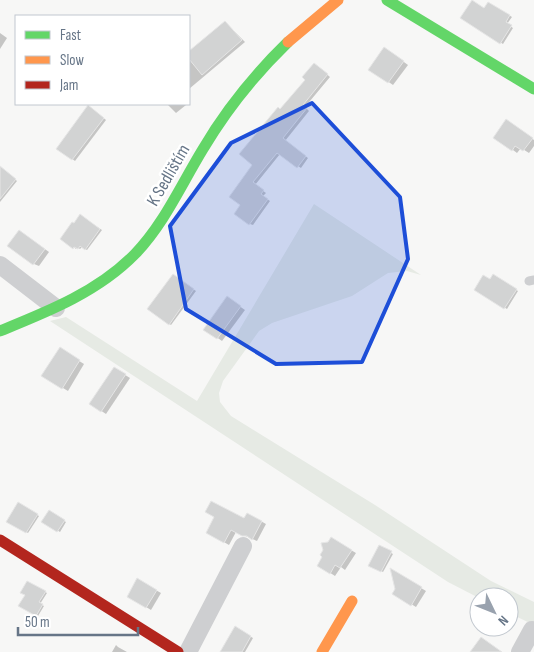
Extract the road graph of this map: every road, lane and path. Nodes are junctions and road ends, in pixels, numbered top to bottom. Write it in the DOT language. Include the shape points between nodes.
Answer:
graph roads {
  1 [pos="338,0"];
  2 [pos="387,0"];
  3 [pos="534,90"];
  4 [pos="0,264"];
  5 [pos="56,308"];
  6 [pos="0,331"];
  7 [pos="0,540"];
  8 [pos="243,546"];
  9 [pos="352,601"];
  10 [pos="532,630"];
  11 [pos="171,650"];
  12 [pos="188,652"];
  13 [pos="322,652"];
  14 [pos="520,652"];
  1 -- 5 [label="street, K Sedlištím" via="252,78 221,121 158,227 143,245 112,273"];
  2 -- 3 [label="street"];
  4 -- 5 [label="street"];
  5 -- 6 [label="street, K Sedlištím"];
  7 -- 11 [label="street"];
  8 -- 12 [label="street"];
  9 -- 13 [label="street"];
  10 -- 14 [label="street"];
}
